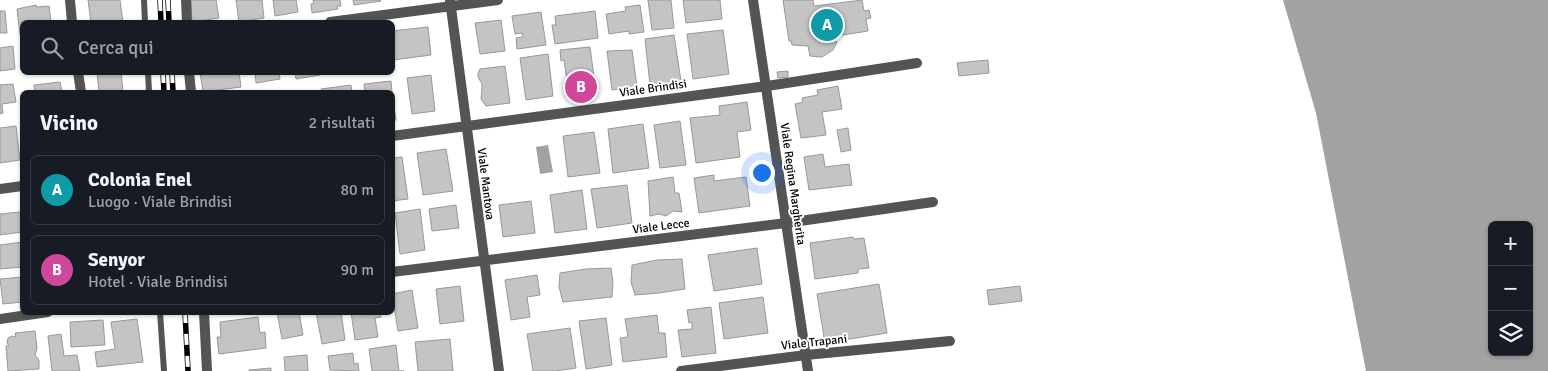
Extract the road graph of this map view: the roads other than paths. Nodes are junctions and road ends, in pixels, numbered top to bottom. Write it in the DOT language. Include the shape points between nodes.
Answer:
graph roads {
  1 [pos="70,0"];
  2 [pos="144,0"];
  3 [pos="186,0"];
  4 [pos="498,0"];
  5 [pos="753,0"];
  6 [pos="450,3"];
  7 [pos="72,20"];
  8 [pos="146,20"];
  9 [pos="187,20"];
  10 [pos="343,20"];
  11 [pos="917,63"];
  12 [pos="78,75"];
  13 [pos="148,75"];
  14 [pos="189,75"];
  15 [pos="767,86"];
  16 [pos="81,90"];
  17 [pos="149,90"];
  18 [pos="191,90"];
  19 [pos="467,126"];
  20 [pos="395,136"];
  21 [pos="20,186"];
  22 [pos="0,189"];
  23 [pos="933,202"];
  24 [pos="786,223"];
  25 [pos="484,260"];
  26 [pos="395,272"];
  27 [pos="27,315"];
  28 [pos="160,315"];
  29 [pos="204,315"];
  30 [pos="0,319"];
  31 [pos="950,341"];
  32 [pos="806,355"];
  33 [pos="164,371"];
  34 [pos="207,371"];
  35 [pos="498,371"];
  36 [pos="681,371"];
  37 [pos="808,371"];
  1 -- 7 [label="street"];
  2 -- 8 [label="lane"];
  3 -- 9 [label="street"];
  4 -- 6 [label="street"];
  5 -- 15 [label="street, Viale Regina Margherita"];
  6 -- 10 [label="street"];
  6 -- 19 [label="street, Viale Mantova"];
  11 -- 15 [label="street, Viale Brindisi"];
  12 -- 16 [label="street"];
  13 -- 17 [label="lane"];
  14 -- 18 [label="street"];
  15 -- 19 [label="street, Viale Brindisi"];
  15 -- 24 [label="street, Viale Regina Margherita"];
  19 -- 20 [label="street, Viale Brindisi"];
  19 -- 25 [label="street, Viale Mantova"];
  21 -- 22 [label="street"];
  23 -- 24 [label="street, Viale Lecce"];
  24 -- 25 [label="street, Viale Lecce"];
  24 -- 32 [label="street, Viale Regina Margherita"];
  25 -- 26 [label="street, Viale Lecce"];
  25 -- 35 [label="street, Viale Mantova"];
  27 -- 30 [label="street"];
  28 -- 33 [label="lane"];
  29 -- 34 [label="street"];
  31 -- 32 [label="street, Viale Trapani"];
  32 -- 36 [label="street, Viale Trapani"];
  32 -- 37 [label="street, Viale Regina Margherita"];
}
